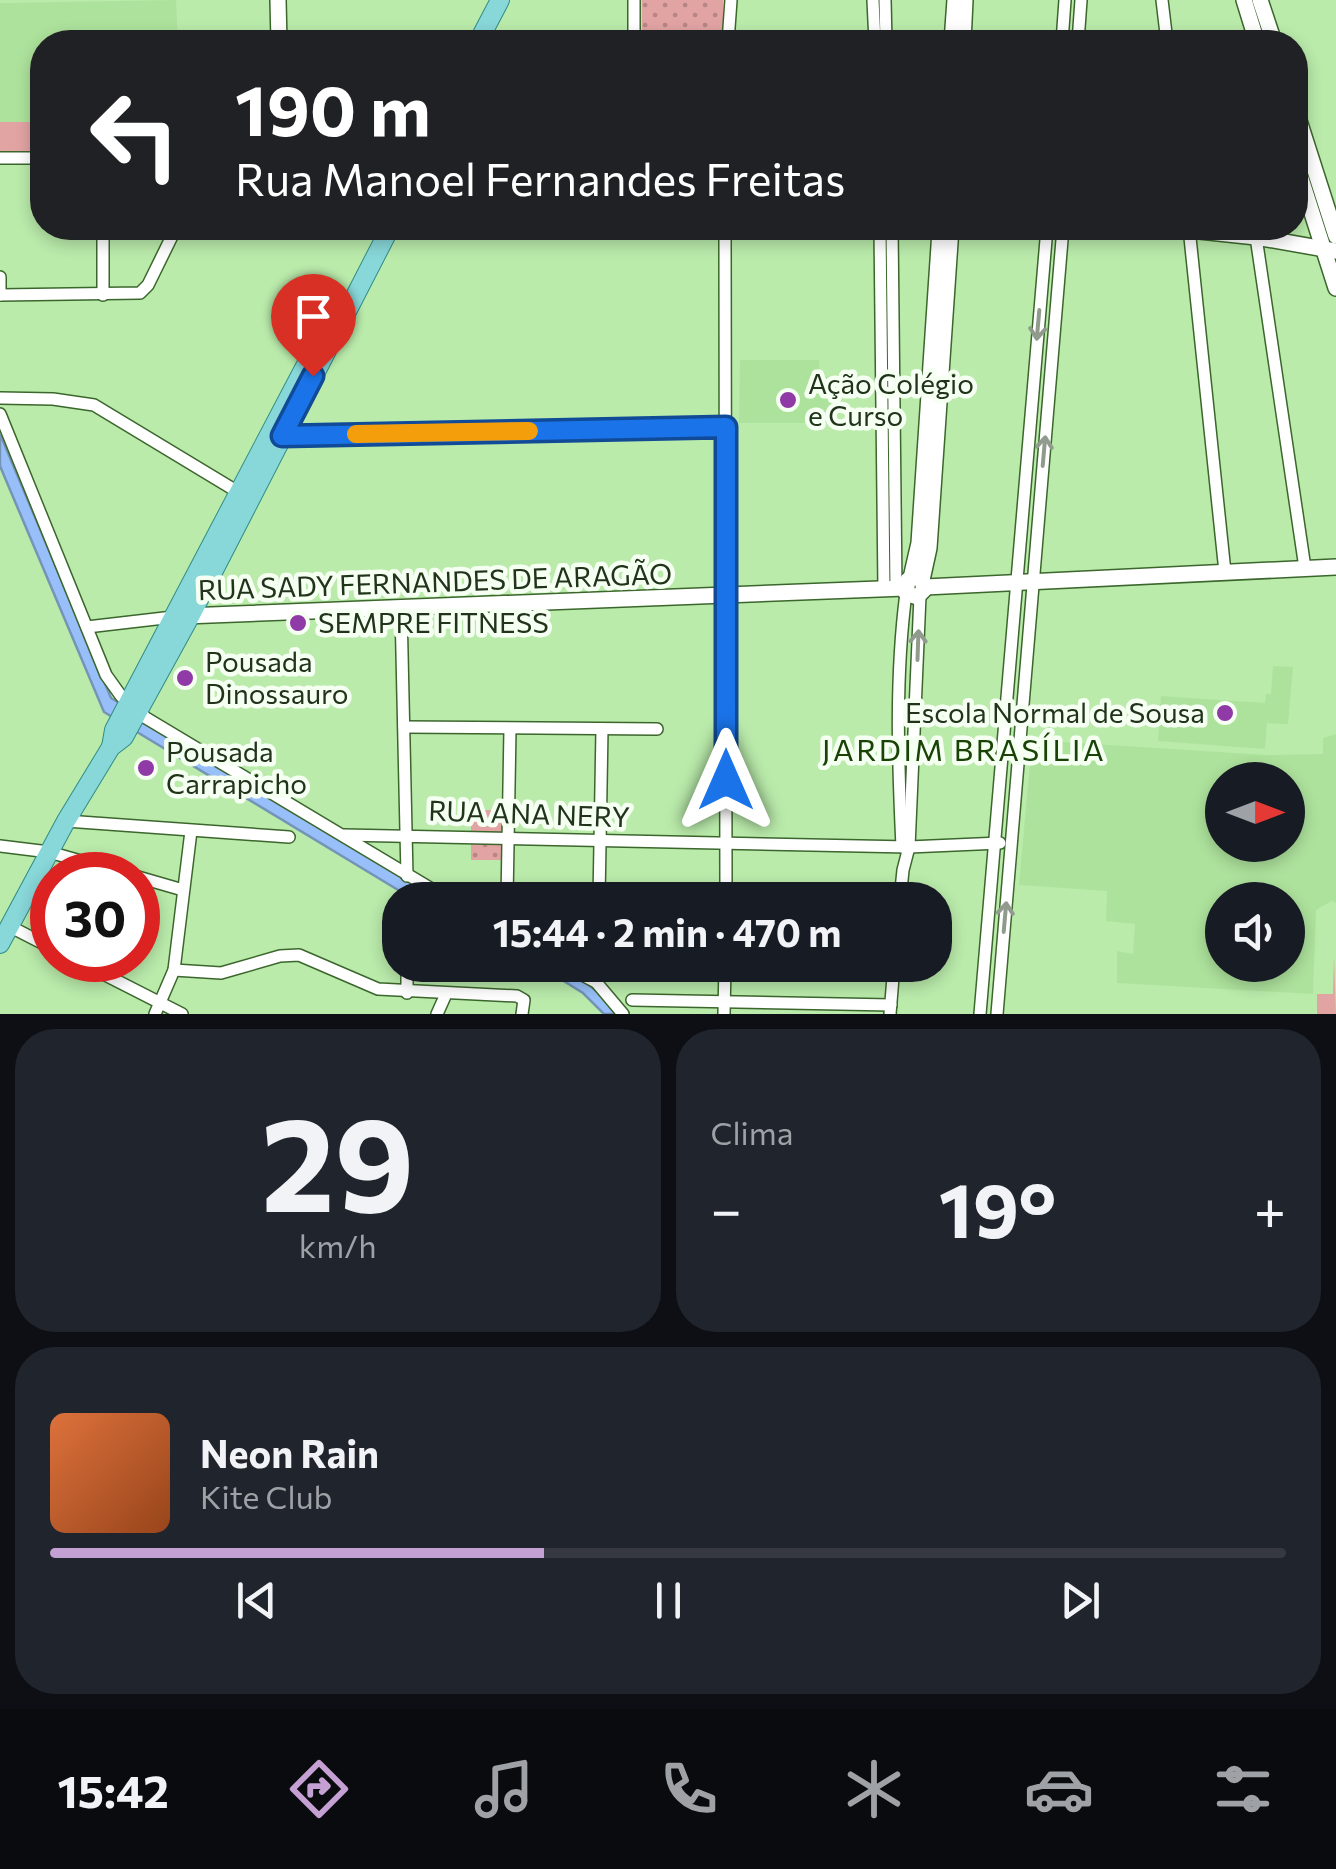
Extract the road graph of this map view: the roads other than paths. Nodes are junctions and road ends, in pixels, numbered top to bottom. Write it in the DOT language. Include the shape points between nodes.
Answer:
graph roads {
  1 [pos="278,0"];
  2 [pos="500,0"];
  3 [pos="634,0"];
  4 [pos="731,0"];
  5 [pos="873,0"];
  6 [pos="885,0"];
  7 [pos="955,0"];
  8 [pos="965,0"];
  9 [pos="1065,0"];
  10 [pos="1081,0"];
  11 [pos="1162,0"];
  12 [pos="1244,0"];
  13 [pos="1260,0"];
  14 [pos="279,30"];
  15 [pos="484,30"];
  16 [pos="634,30"];
  17 [pos="729,30"];
  18 [pos="874,30"];
  19 [pos="886,30"];
  20 [pos="953,30"];
  21 [pos="964,30"];
  22 [pos="1063,30"];
  23 [pos="1079,30"];
  24 [pos="1166,30"];
  25 [pos="1253,30"];
  26 [pos="1270,30"];
  27 [pos="1308,149"];
  28 [pos="0,158"];
  29 [pos="30,158"];
  30 [pos="1308,194"];
  31 [pos="1336,236"];
  32 [pos="103,240"];
  33 [pos="170,240"];
  34 [pos="372,240"];
  35 [pos="384,240"];
  36 [pos="725,240"];
  37 [pos="881,240"];
  38 [pos="893,240"];
  39 [pos="944,240"];
  40 [pos="1046,240"];
  41 [pos="1062,240"];
  42 [pos="1190,240"];
  43 [pos="1256,240"];
  44 [pos="1272,240"];
  45 [pos="1330,251"];
  46 [pos="0,277"];
  47 [pos="1336,288"];
  48 [pos="0,295"];
  49 [pos="103,295"];
  50 [pos="1032,386"];
  51 [pos="1049,388"];
  52 [pos="0,398"];
  53 [pos="0,414"];
  54 [pos="726,427"];
  55 [pos="282,436"];
  56 [pos="238,492"];
  57 [pos="1023,502"];
  58 [pos="1040,504"];
  59 [pos="1336,567"];
  60 [pos="1305,568"];
  61 [pos="1225,572"];
  62 [pos="1336,574"];
  63 [pos="1053,582"];
  64 [pos="1025,584"];
  65 [pos="909,588"];
  66 [pos="726,595"];
  67 [pos="401,609"];
  68 [pos="182,616"];
  69 [pos="87,626"];
  70 [pos="132,710"];
  71 [pos="1006,716"];
  72 [pos="1022,718"];
  73 [pos="404,727"];
  74 [pos="510,729"];
  75 [pos="602,729"];
  76 [pos="658,729"];
  77 [pos="1002,774"];
  78 [pos="1017,776"];
  79 [pos="66,821"];
  80 [pos="192,831"];
  81 [pos="407,835"];
  82 [pos="344,836"];
  83 [pos="289,837"];
  84 [pos="508,838"];
  85 [pos="600,842"];
  86 [pos="995,843"];
  87 [pos="726,844"];
  88 [pos="1011,844"];
  89 [pos="0,846"];
  90 [pos="906,847"];
  91 [pos="49,852"];
  92 [pos="407,876"];
  93 [pos="418,882"];
  94 [pos="507,882"];
  95 [pos="599,882"];
  96 [pos="726,882"];
  97 [pos="901,882"];
  98 [pos="160,883"];
  99 [pos="30,887"];
  100 [pos="183,890"];
  101 [pos="9,926"];
  102 [pos="30,937"];
  103 [pos="0,944"];
  104 [pos="174,970"];
  105 [pos="114,982"];
  106 [pos="407,982"];
  107 [pos="596,982"];
  108 [pos="725,982"];
  109 [pos="892,982"];
  110 [pos="407,993"];
  111 [pos="446,994"];
  112 [pos="632,1000"];
  113 [pos="158,1008"];
  114 [pos="724,1008"];
  115 [pos="523,1009"];
  116 [pos="890,1009"];
  117 [pos="182,1014"];
  118 [pos="437,1014"];
  119 [pos="623,1014"];
  120 [pos="980,1014"];
  121 [pos="997,1014"];
  1 -- 14 [label="street"];
  2 -- 15 [label="main road"];
  3 -- 16 [label="street"];
  4 -- 17 [label="street"];
  5 -- 18 [label="street"];
  6 -- 19 [label="street"];
  7 -- 20 [label="street"];
  8 -- 21 [label="street"];
  9 -- 22 [label="street"];
  10 -- 23 [label="street"];
  11 -- 24 [label="street"];
  12 -- 25 [label="street"];
  13 -- 26 [label="street"];
  27 -- 31 [label="street"];
  28 -- 29 [label="street"];
  30 -- 45 [label="street"];
  32 -- 49 [label="street"];
  33 -- 49 [label="street" via="143,290"];
  34 -- 56 [label="main road"];
  35 -- 55 [label="main road"];
  36 -- 54 [label="street"];
  37 -- 65 [label="street"];
  38 -- 65 [label="street"];
  39 -- 65 [label="street" via="929,548"];
  40 -- 50 [label="street, one-way"];
  41 -- 51 [label="street"];
  42 -- 61 [label="street"];
  43 -- 60 [label="street"];
  44 -- 45 [label="street"];
  45 -- 47 [label="street"];
  46 -- 48 [label="street"];
  48 -- 49 [label="street"];
  50 -- 51 [label="street"];
  50 -- 57 [label="street"];
  58 -- 51 [label="street, one-way"];
  52 -- 56 [label="street" via="94,404"];
  53 -- 69 [label="street"];
  54 -- 55 [label="street"];
  54 -- 66 [label="street"];
  55 -- 68 [label="main road"];
  56 -- 68 [label="main road"];
  57 -- 58 [label="street"];
  57 -- 64 [label="street"];
  58 -- 64 [label="street"];
  59 -- 60 [label="street"];
  60 -- 61 [label="street"];
  61 -- 63 [label="street"];
  62 -- 63 [label="street"];
  63 -- 64 [label="street"];
  64 -- 65 [label="street, RUA SADY FERNANDES DE ARAGÃO"];
  64 -- 71 [label="street"];
  64 -- 72 [label="street"];
  65 -- 66 [label="street, RUA SADY FERNANDES DE ARAGÃO"];
  65 -- 90 [label="street" via="901,628 898,755"];
  66 -- 67 [label="street, RUA SADY FERNANDES DE ARAGÃO"];
  66 -- 87 [label="street"];
  67 -- 68 [label="street, RUA SADY FERNANDES DE ARAGÃO"];
  67 -- 73 [label="street"];
  68 -- 69 [label="street, RUA SADY FERNANDES DE ARAGÃO"];
  68 -- 70 [label="main road"];
  69 -- 70 [label="street" via="113,687"];
  70 -- 79 [label="main road"];
  70 -- 82 [label="street"];
  71 -- 72 [label="street"];
  71 -- 77 [label="street"];
  72 -- 78 [label="street"];
  73 -- 74 [label="street"];
  73 -- 81 [label="street"];
  74 -- 75 [label="street"];
  74 -- 84 [label="street"];
  75 -- 76 [label="street"];
  75 -- 85 [label="street"];
  77 -- 78 [label="street"];
  77 -- 86 [label="street"];
  78 -- 88 [label="street"];
  79 -- 80 [label="street"];
  79 -- 91 [label="main road"];
  80 -- 83 [label="street"];
  80 -- 100 [label="street"];
  81 -- 82 [label="street, RUA ANA NERY"];
  81 -- 84 [label="street, RUA ANA NERY"];
  81 -- 92 [label="street"];
  82 -- 92 [label="street"];
  84 -- 85 [label="street, RUA ANA NERY"];
  84 -- 94 [label="street"];
  85 -- 87 [label="street, RUA ANA NERY"];
  85 -- 95 [label="street"];
  86 -- 88 [label="street, RUA ANA NERY"];
  86 -- 90 [label="street, RUA ANA NERY"];
  86 -- 120 [label="street"];
  87 -- 90 [label="street, RUA ANA NERY"];
  87 -- 96 [label="street"];
  121 -- 88 [label="street, one-way"];
  89 -- 91 [label="street"];
  90 -- 97 [label="street"];
  92 -- 93 [label="street"];
  98 -- 100 [label="street"];
  99 -- 101 [label="main road"];
  100 -- 104 [label="street"];
  101 -- 102 [label="street"];
  101 -- 103 [label="main road"];
  104 -- 110 [label="street" via="221,973 299,955 368,987"];
  104 -- 113 [label="street"];
  105 -- 113 [label="street"];
  106 -- 110 [label="street"];
  107 -- 119 [label="street"];
  108 -- 114 [label="street"];
  109 -- 116 [label="street"];
  110 -- 111 [label="street"];
  111 -- 115 [label="street" via="516,996"];
  111 -- 118 [label="street"];
  112 -- 114 [label="street"];
  113 -- 117 [label="street"];
  114 -- 116 [label="street"];
}
